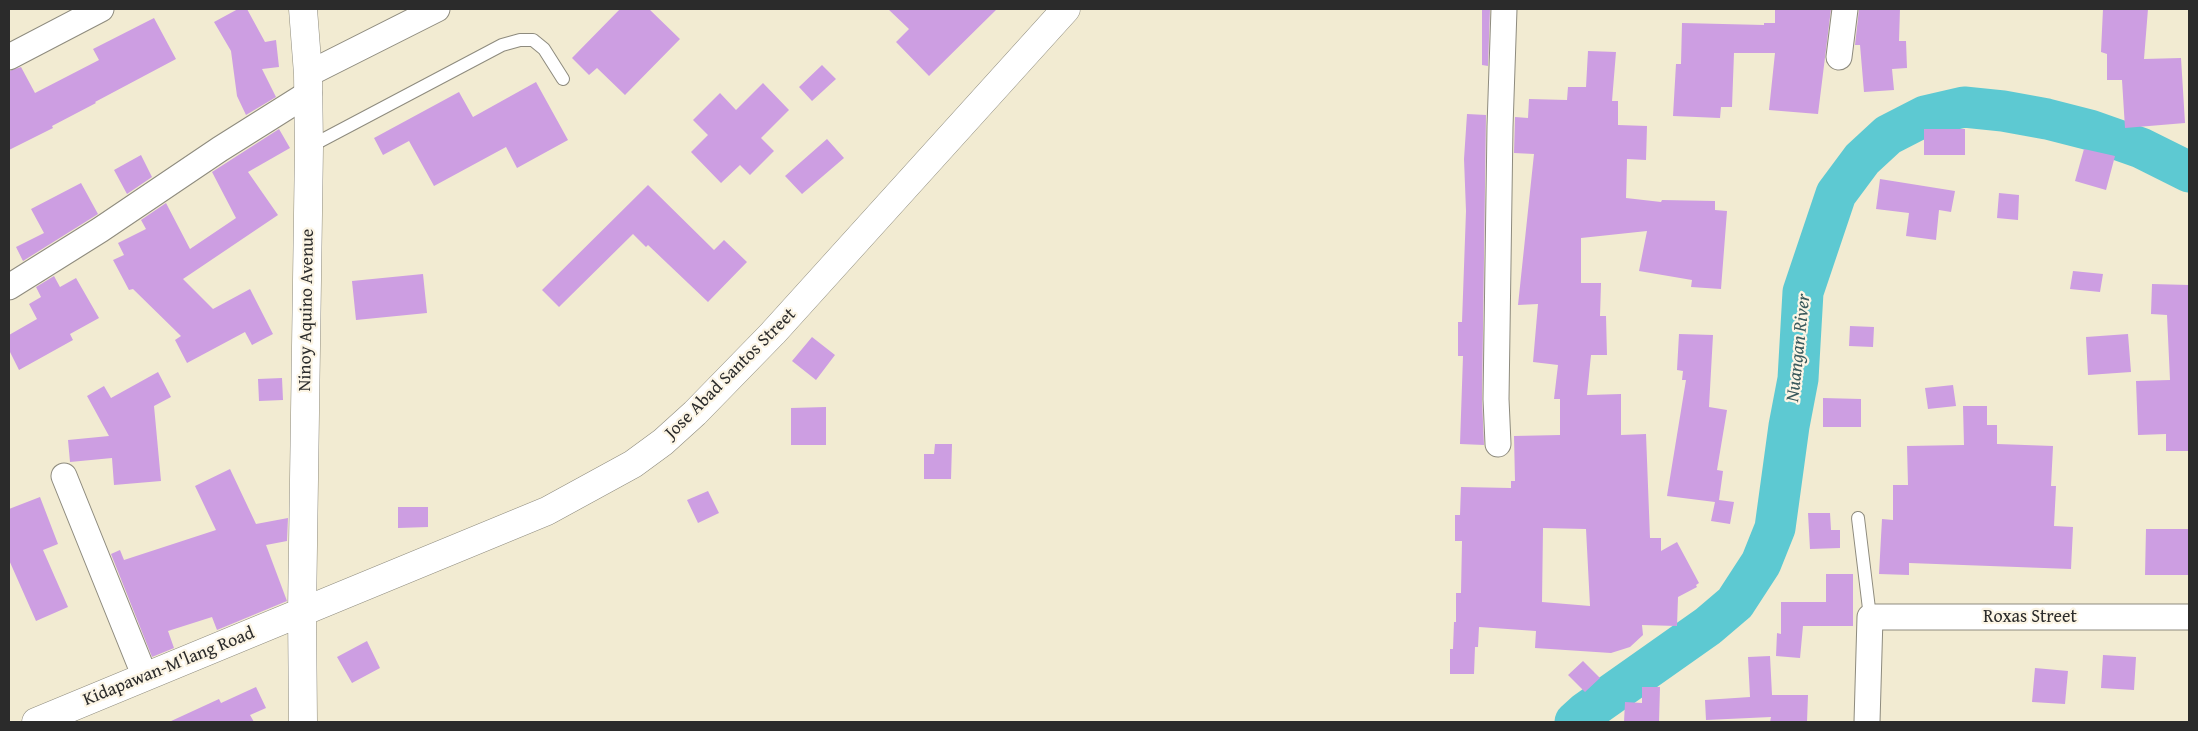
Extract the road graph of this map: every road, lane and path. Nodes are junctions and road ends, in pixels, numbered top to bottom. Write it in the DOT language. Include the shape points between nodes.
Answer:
graph roads {
  1 [pos="101,9"];
  2 [pos="303,9"];
  3 [pos="436,9"];
  4 [pos="1066,9"];
  5 [pos="1504,9"];
  6 [pos="1845,9"];
  7 [pos="9,57"];
  8 [pos="1839,57"];
  9 [pos="563,79"];
  10 [pos="308,84"];
  11 [pos="309,147"];
  12 [pos="9,287"];
  13 [pos="1498,444"];
  14 [pos="64,476"];
  15 [pos="1858,518"];
  16 [pos="302,612"];
  17 [pos="1870,617"];
  18 [pos="2189,617"];
  19 [pos="145,677"];
  20 [pos="36,722"];
  21 [pos="303,722"];
  22 [pos="1867,722"];
  1 -- 7 [label="street"];
  2 -- 10 [label="main road, Ninoy Aquino Avenue"];
  3 -- 10 [label="street"];
  4 -- 16 [label="main road, Jose Abad Santos Street" via="773,333 664,442 633,464 547,511"];
  5 -- 13 [label="street" via="1496,399"];
  6 -- 8 [label="street"];
  9 -- 11 [label="lane" via="544,49 533,40 520,40 502,45"];
  10 -- 11 [label="main road, Ninoy Aquino Avenue"];
  10 -- 12 [label="street" via="100,230"];
  11 -- 16 [label="main road, Ninoy Aquino Avenue"];
  14 -- 19 [label="street"];
  15 -- 17 [label="lane"];
  16 -- 19 [label="main road, Kidapawan-M'lang Road"];
  16 -- 21 [label="main road, Ninoy Aquino Avenue"];
  17 -- 18 [label="street, Roxas Street"];
  17 -- 22 [label="street"];
  19 -- 20 [label="main road, Kidapawan-M'lang Road"];
}
